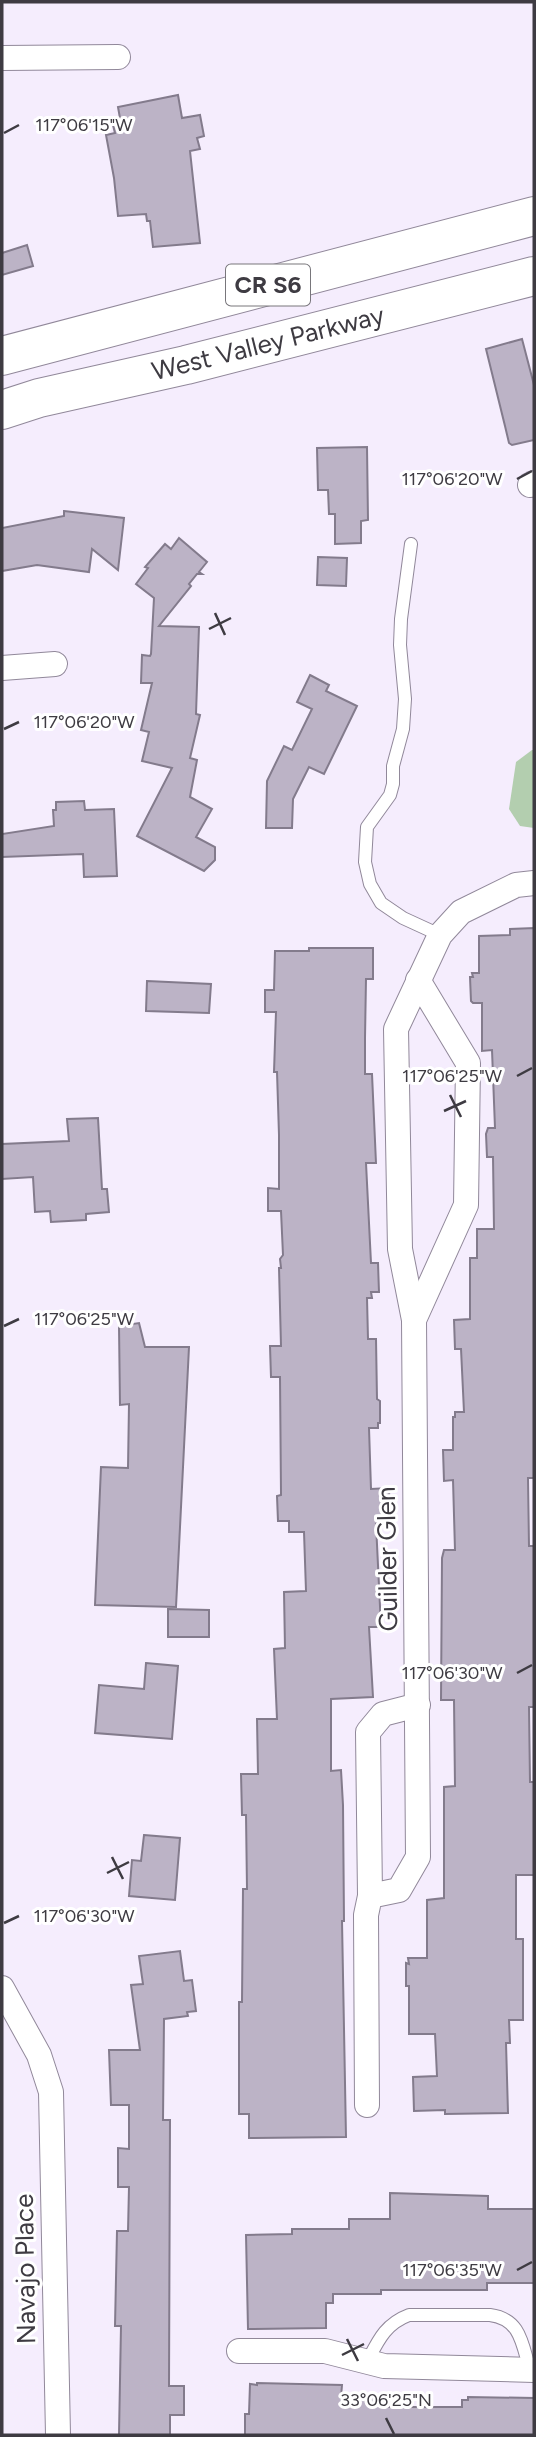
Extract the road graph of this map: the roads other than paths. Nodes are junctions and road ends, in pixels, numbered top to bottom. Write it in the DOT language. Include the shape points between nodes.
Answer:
graph roads {
  1 [pos="118,57"];
  2 [pos="2,58"];
  3 [pos="534,216"];
  4 [pos="534,276"];
  5 [pos="2,356"];
  6 [pos="2,410"];
  7 [pos="411,544"];
  8 [pos="55,664"];
  9 [pos="2,668"];
  10 [pos="534,883"];
  11 [pos="440,935"];
  12 [pos="418,980"];
  13 [pos="414,1320"];
  14 [pos="418,1705"];
  15 [pos="370,1896"];
  16 [pos="2,1988"];
  17 [pos="367,2105"];
  18 [pos="239,2351"];
  19 [pos="367,2362"];
  20 [pos="532,2370"];
  21 [pos="58,2435"];
  1 -- 2 [label="street"];
  3 -- 5 [label="main road, West Valley Parkway / CR S6"];
  4 -- 6 [label="main road, West Valley Parkway / CR S6"];
  7 -- 11 [label="lane" via="401,619 403,729 390,795 367,827 365,862 380,903"];
  8 -- 9 [label="street"];
  10 -- 11 [label="street, Guilder Glen" via="516,885 461,912"];
  11 -- 12 [label="street, Guilder Glen"];
  12 -- 13 [label="street, Guilder Glen" via="396,1029 400,1250"];
  12 -- 13 [label="street, Guilder Glen" via="468,1063 467,1205"];
  13 -- 14 [label="street, Guilder Glen"];
  14 -- 15 [label="street, Guilder Glen" via="418,1857 399,1890"];
  14 -- 15 [label="street" via="383,1714 368,1732"];
  15 -- 17 [label="street" via="366,1915"];
  16 -- 21 [label="street, Navajo Place" via="39,2055 51,2092"];
  18 -- 19 [label="street" via="325,2351"];
  19 -- 20 [label="street"];
  19 -- 20 [label="lane" via="383,2332 409,2315 490,2315 512,2324"];
}
